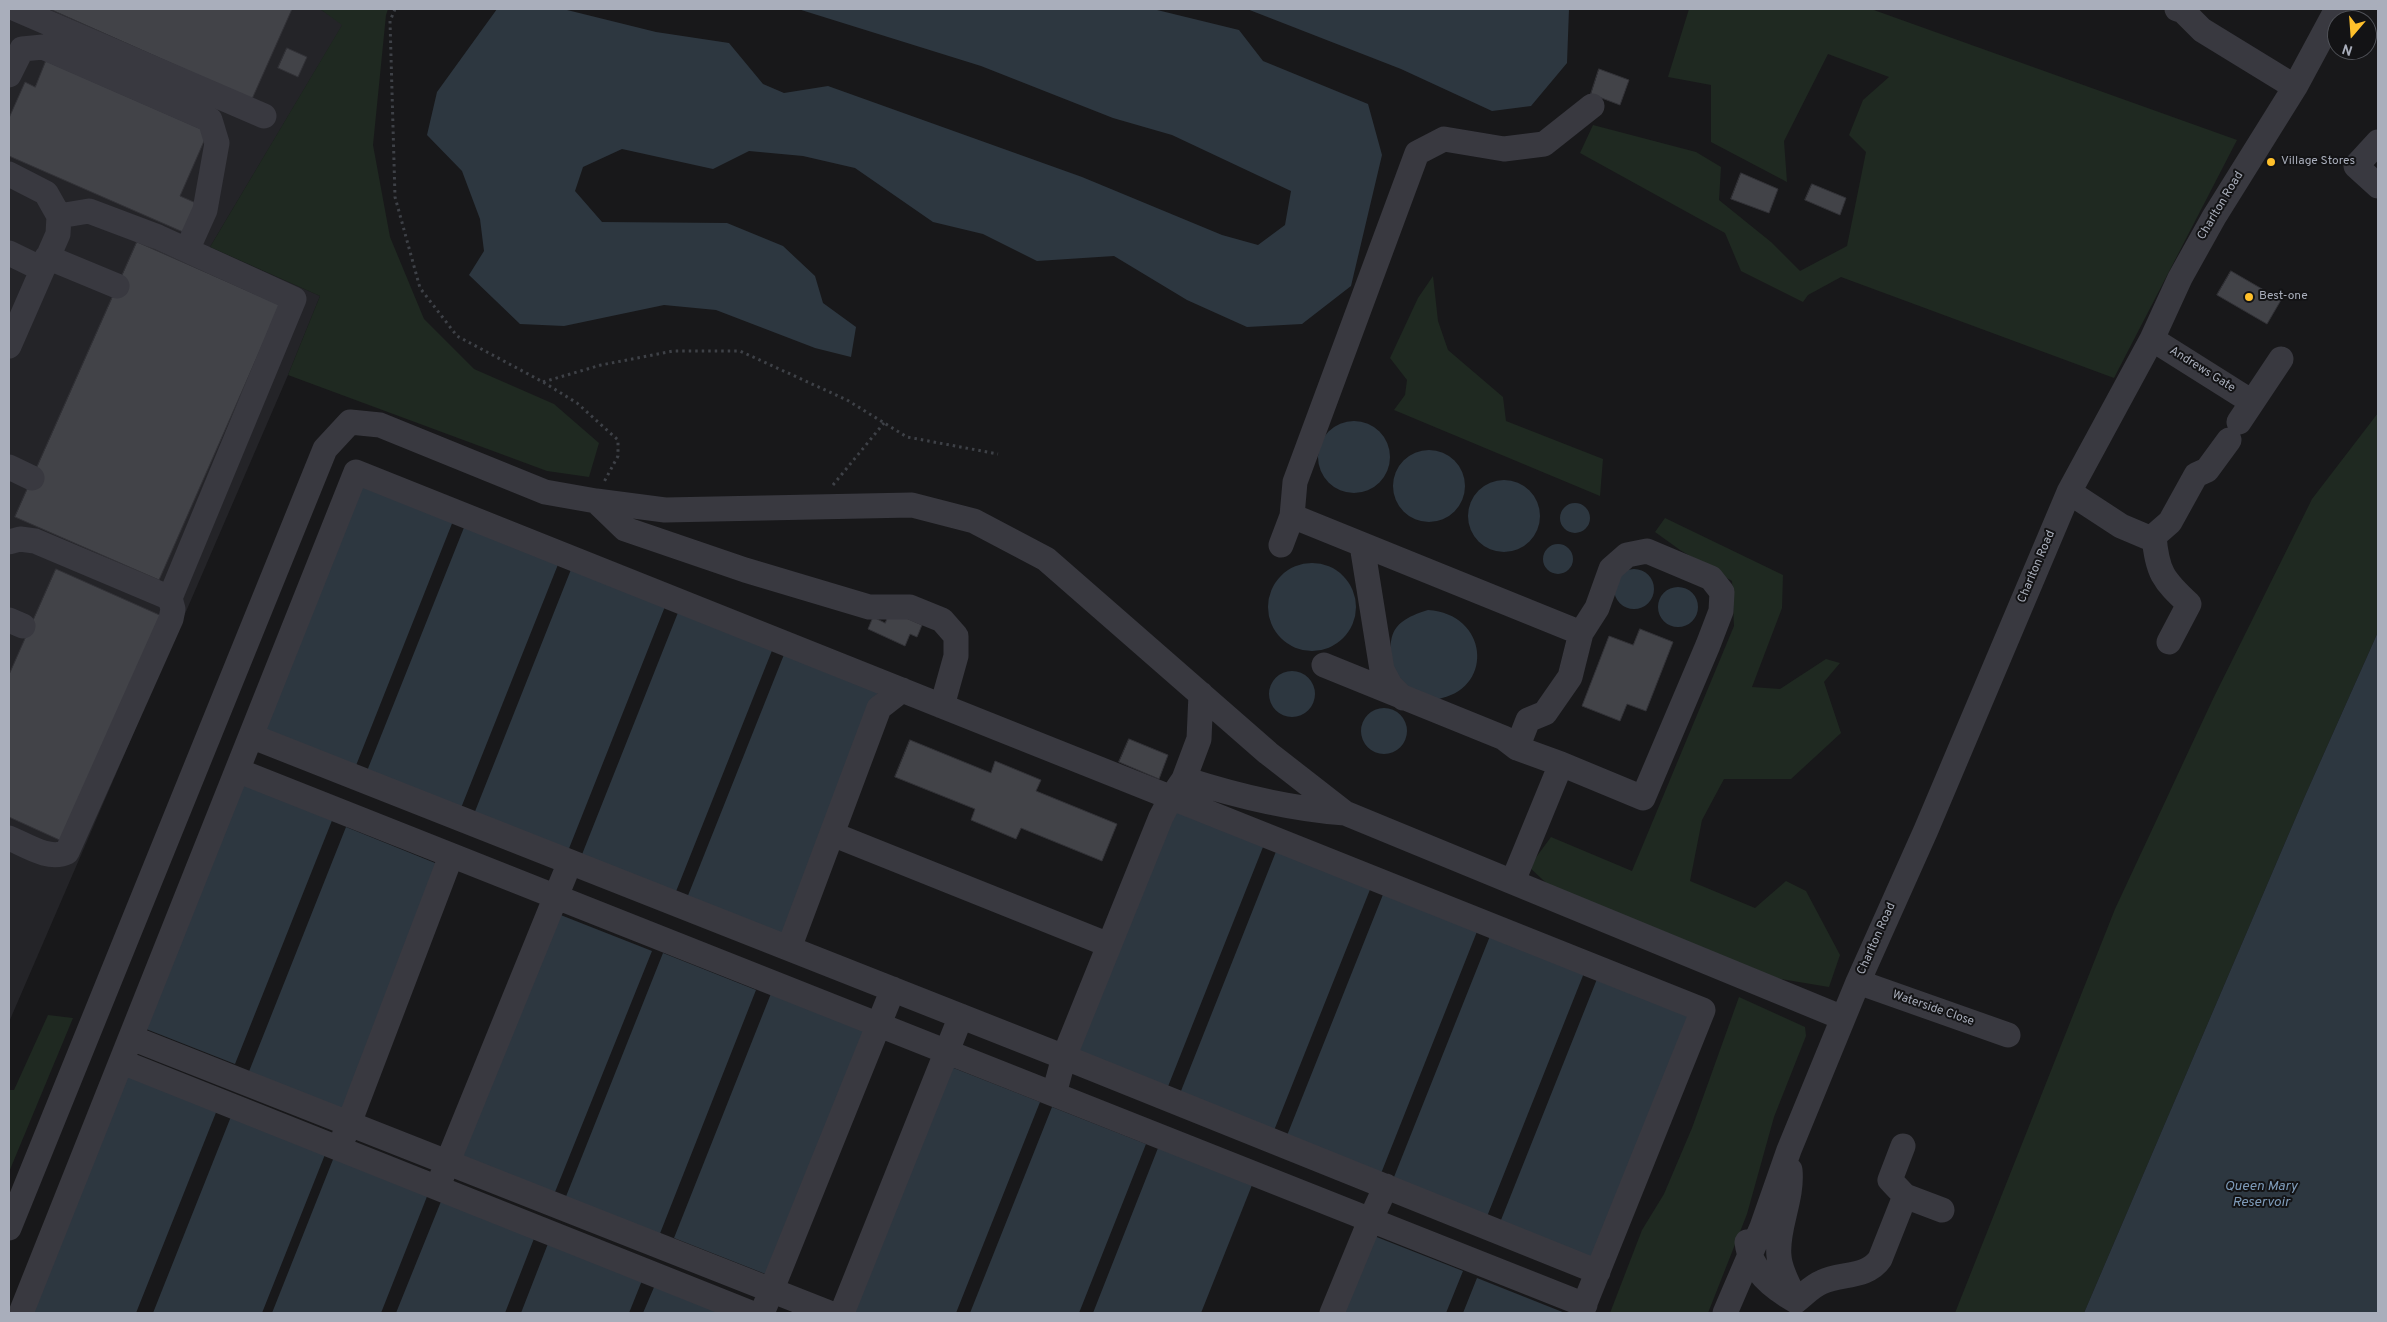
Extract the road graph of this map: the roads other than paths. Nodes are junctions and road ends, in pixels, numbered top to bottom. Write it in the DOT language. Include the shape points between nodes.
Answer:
graph roads {
  1 [pos="16,9"];
  2 [pos="2177,9"];
  3 [pos="2337,9"];
  4 [pos="9,75"];
  5 [pos="2295,87"];
  6 [pos="1592,106"];
  7 [pos="264,116"];
  8 [pos="2378,142"];
  9 [pos="9,174"];
  10 [pos="2378,186"];
  11 [pos="60,216"];
  12 [pos="187,250"];
  13 [pos="9,253"];
  14 [pos="45,263"];
  15 [pos="117,286"];
  16 [pos="11,337"];
  17 [pos="2152,339"];
  18 [pos="2281,359"];
  19 [pos="2240,421"];
  20 [pos="9,467"];
  21 [pos="32,478"];
  22 [pos="2069,492"];
  23 [pos="596,501"];
  24 [pos="1292,516"];
  25 [pos="9,542"];
  26 [pos="1281,545"];
  27 [pos="1362,545"];
  28 [pos="2155,545"];
  29 [pos="170,598"];
  30 [pos="1581,633"];
  31 [pos="2169,642"];
  32 [pos="1324,665"];
  33 [pos="902,690"];
  34 [pos="1201,694"];
  35 [pos="1403,698"];
  36 [pos="942,706"];
  37 [pos="251,736"];
  38 [pos="1517,748"];
  39 [pos="1561,764"];
  40 [pos="238,771"];
  41 [pos="357,778"];
  42 [pos="1177,788"];
  43 [pos="344,813"];
  44 [pos="1345,813"];
  45 [pos="832,834"];
  46 [pos="9,838"];
  47 [pos="451,856"];
  48 [pos="570,862"];
  49 [pos="1513,881"];
  50 [pos="556,897"];
  51 [pos="679,904"];
  52 [pos="665,940"];
  53 [pos="1109,945"];
  54 [pos="783,946"];
  55 [pos="762,979"];
  56 [pos="1858,982"];
  57 [pos="893,990"];
  58 [pos="961,1016"];
  59 [pos="1843,1018"];
  60 [pos="878,1025"];
  61 [pos="2008,1035"];
  62 [pos="132,1038"];
  63 [pos="945,1051"];
  64 [pos="1064,1057"];
  65 [pos="122,1062"];
  66 [pos="238,1080"];
  67 [pos="1054,1094"];
  68 [pos="1173,1100"];
  69 [pos="227,1104"];
  70 [pos="349,1123"];
  71 [pos="1159,1136"];
  72 [pos="1286,1146"];
  73 [pos="1903,1146"];
  74 [pos="339,1149"];
  75 [pos="1789,1150"];
  76 [pos="447,1162"];
  77 [pos="1272,1181"];
  78 [pos="1386,1186"];
  79 [pos="437,1188"];
  80 [pos="1905,1196"];
  81 [pos="1942,1210"];
  82 [pos="572,1211"];
  83 [pos="1370,1221"];
  84 [pos="9,1228"];
  85 [pos="1492,1229"];
  86 [pos="561,1237"];
  87 [pos="665,1248"];
  88 [pos="1748,1256"];
  89 [pos="1477,1262"];
  90 [pos="1598,1272"];
  91 [pos="652,1274"];
  92 [pos="772,1291"];
  93 [pos="1799,1307"];
  94 [pos="1583,1309"];
  95 [pos="21,1313"];
  96 [pos="750,1313"];
  97 [pos="762,1313"];
  98 [pos="830,1313"];
  99 [pos="842,1313"];
  100 [pos="1332,1313"];
  101 [pos="1725,1313"];
  1 -- 7 [label="street"];
  2 -- 5 [label="street" via="2202,30"];
  3 -- 5 [label="street, Charlton Road"];
  4 -- 12 [label="street" via="22,49 43,47 210,120 217,143 212,172 205,210"];
  5 -- 17 [label="street, Charlton Road" via="2214,217 2180,278"];
  6 -- 24 [label="street" via="1544,144 1504,149 1444,139 1416,153 1295,482"];
  8 -- 10 [label="street" via="2356,166"];
  9 -- 11 [label="street" via="46,193"];
  11 -- 12 [label="street" via="89,211"];
  11 -- 14 [label="street" via="58,234"];
  12 -- 29 [label="street" via="294,299"];
  13 -- 14 [label="street"];
  14 -- 15 [label="street"];
  14 -- 16 [label="street"];
  17 -- 19 [label="street, Andrews Gate"];
  17 -- 22 [label="street, Charlton Road"];
  18 -- 19 [label="street"];
  19 -- 28 [label="street" via="2207,470 2196,475"];
  20 -- 21 [label="street"];
  22 -- 28 [label="street" via="2121,526 2147,537"];
  22 -- 56 [label="street, Charlton Road"];
  23 -- 34 [label="street" via="665,510 912,505 974,522 1046,558"];
  23 -- 36 [label="street" via="625,529 870,607 910,606 942,620 956,636 956,656"];
  23 -- 84 [label="street" via="545,492 380,425 350,422 325,449"];
  24 -- 26 [label="street"];
  24 -- 27 [label="street"];
  25 -- 29 [label="street" via="20,539 35,541"];
  27 -- 30 [label="street"];
  27 -- 35 [label="street" via="1382,670"];
  28 -- 31 [label="street" via="2162,576 2189,604"];
  29 -- 46 [label="street" via="173,608 171,619 67,852 58,856 47,854"];
  30 -- 38 [label="street" via="1570,676 1545,713 1528,720"];
  30 -- 39 [label="street" via="1597,608 1611,570 1627,556 1646,551 1710,578 1722,592 1721,611 1643,798"];
  32 -- 35 [label="street"];
  33 -- 36 [label="street"];
  33 -- 37 [label="street" via="356,472"];
  33 -- 45 [label="street" via="879,708"];
  34 -- 42 [label="street" via="1199,739"];
  34 -- 44 [label="street"];
  35 -- 38 [label="street" via="1504,738"];
  36 -- 42 [label="street"];
  37 -- 40 [label="street"];
  37 -- 41 [label="street"];
  38 -- 39 [label="street"];
  39 -- 49 [label="street"];
  40 -- 43 [label="street"];
  40 -- 62 [label="street"];
  41 -- 43 [label="street"];
  41 -- 48 [label="street"];
  42 -- 44 [label="street" via="1221,791 1305,810"];
  42 -- 53 [label="street"];
  42 -- 90 [label="street" via="1703,1010"];
  43 -- 47 [label="street"];
  44 -- 49 [label="street"];
  45 -- 53 [label="street"];
  45 -- 54 [label="street"];
  47 -- 50 [label="street"];
  47 -- 70 [label="street"];
  48 -- 50 [label="street"];
  48 -- 51 [label="street"];
  49 -- 59 [label="street"];
  50 -- 52 [label="street"];
  50 -- 76 [label="street"];
  51 -- 52 [label="street"];
  51 -- 54 [label="street"];
  52 -- 55 [label="street"];
  53 -- 64 [label="street"];
  54 -- 55 [label="street"];
  54 -- 57 [label="street"];
  55 -- 60 [label="street"];
  56 -- 59 [label="street, Charlton Road"];
  56 -- 61 [label="street, Waterside Close"];
  57 -- 58 [label="street"];
  57 -- 60 [label="street"];
  58 -- 63 [label="street"];
  58 -- 64 [label="street"];
  59 -- 75 [label="street, Charlton Road"];
  60 -- 63 [label="street"];
  60 -- 92 [label="street"];
  62 -- 65 [label="street"];
  62 -- 66 [label="street"];
  63 -- 67 [label="street"];
  63 -- 99 [label="street"];
  64 -- 67 [label="street"];
  64 -- 68 [label="street"];
  65 -- 69 [label="street"];
  65 -- 95 [label="street"];
  66 -- 69 [label="street"];
  66 -- 70 [label="street"];
  67 -- 71 [label="street"];
  68 -- 71 [label="street"];
  68 -- 72 [label="street"];
  69 -- 74 [label="street"];
  70 -- 74 [label="street"];
  70 -- 76 [label="street"];
  71 -- 77 [label="street"];
  72 -- 77 [label="street"];
  72 -- 78 [label="street"];
  73 -- 80 [label="street" via="1890,1180"];
  74 -- 79 [label="street"];
  75 -- 88 [label="street, Charlton Road" via="1775,1166 1748,1224"];
  75 -- 93 [label="street" via="1790,1196 1778,1254"];
  76 -- 79 [label="street"];
  76 -- 82 [label="street"];
  77 -- 83 [label="street"];
  78 -- 83 [label="street"];
  78 -- 85 [label="street"];
  79 -- 86 [label="street"];
  80 -- 81 [label="street"];
  80 -- 93 [label="street" via="1874,1267 1819,1283"];
  82 -- 86 [label="street"];
  82 -- 87 [label="street"];
  83 -- 89 [label="street"];
  83 -- 100 [label="street"];
  85 -- 89 [label="street"];
  85 -- 90 [label="street"];
  86 -- 91 [label="street"];
  87 -- 91 [label="street"];
  87 -- 92 [label="street"];
  88 -- 93 [label="street" via="1772,1284"];
  88 -- 101 [label="street"];
  89 -- 94 [label="street"];
  90 -- 94 [label="street"];
  91 -- 96 [label="street"];
  92 -- 97 [label="street"];
  92 -- 98 [label="street"];
}
